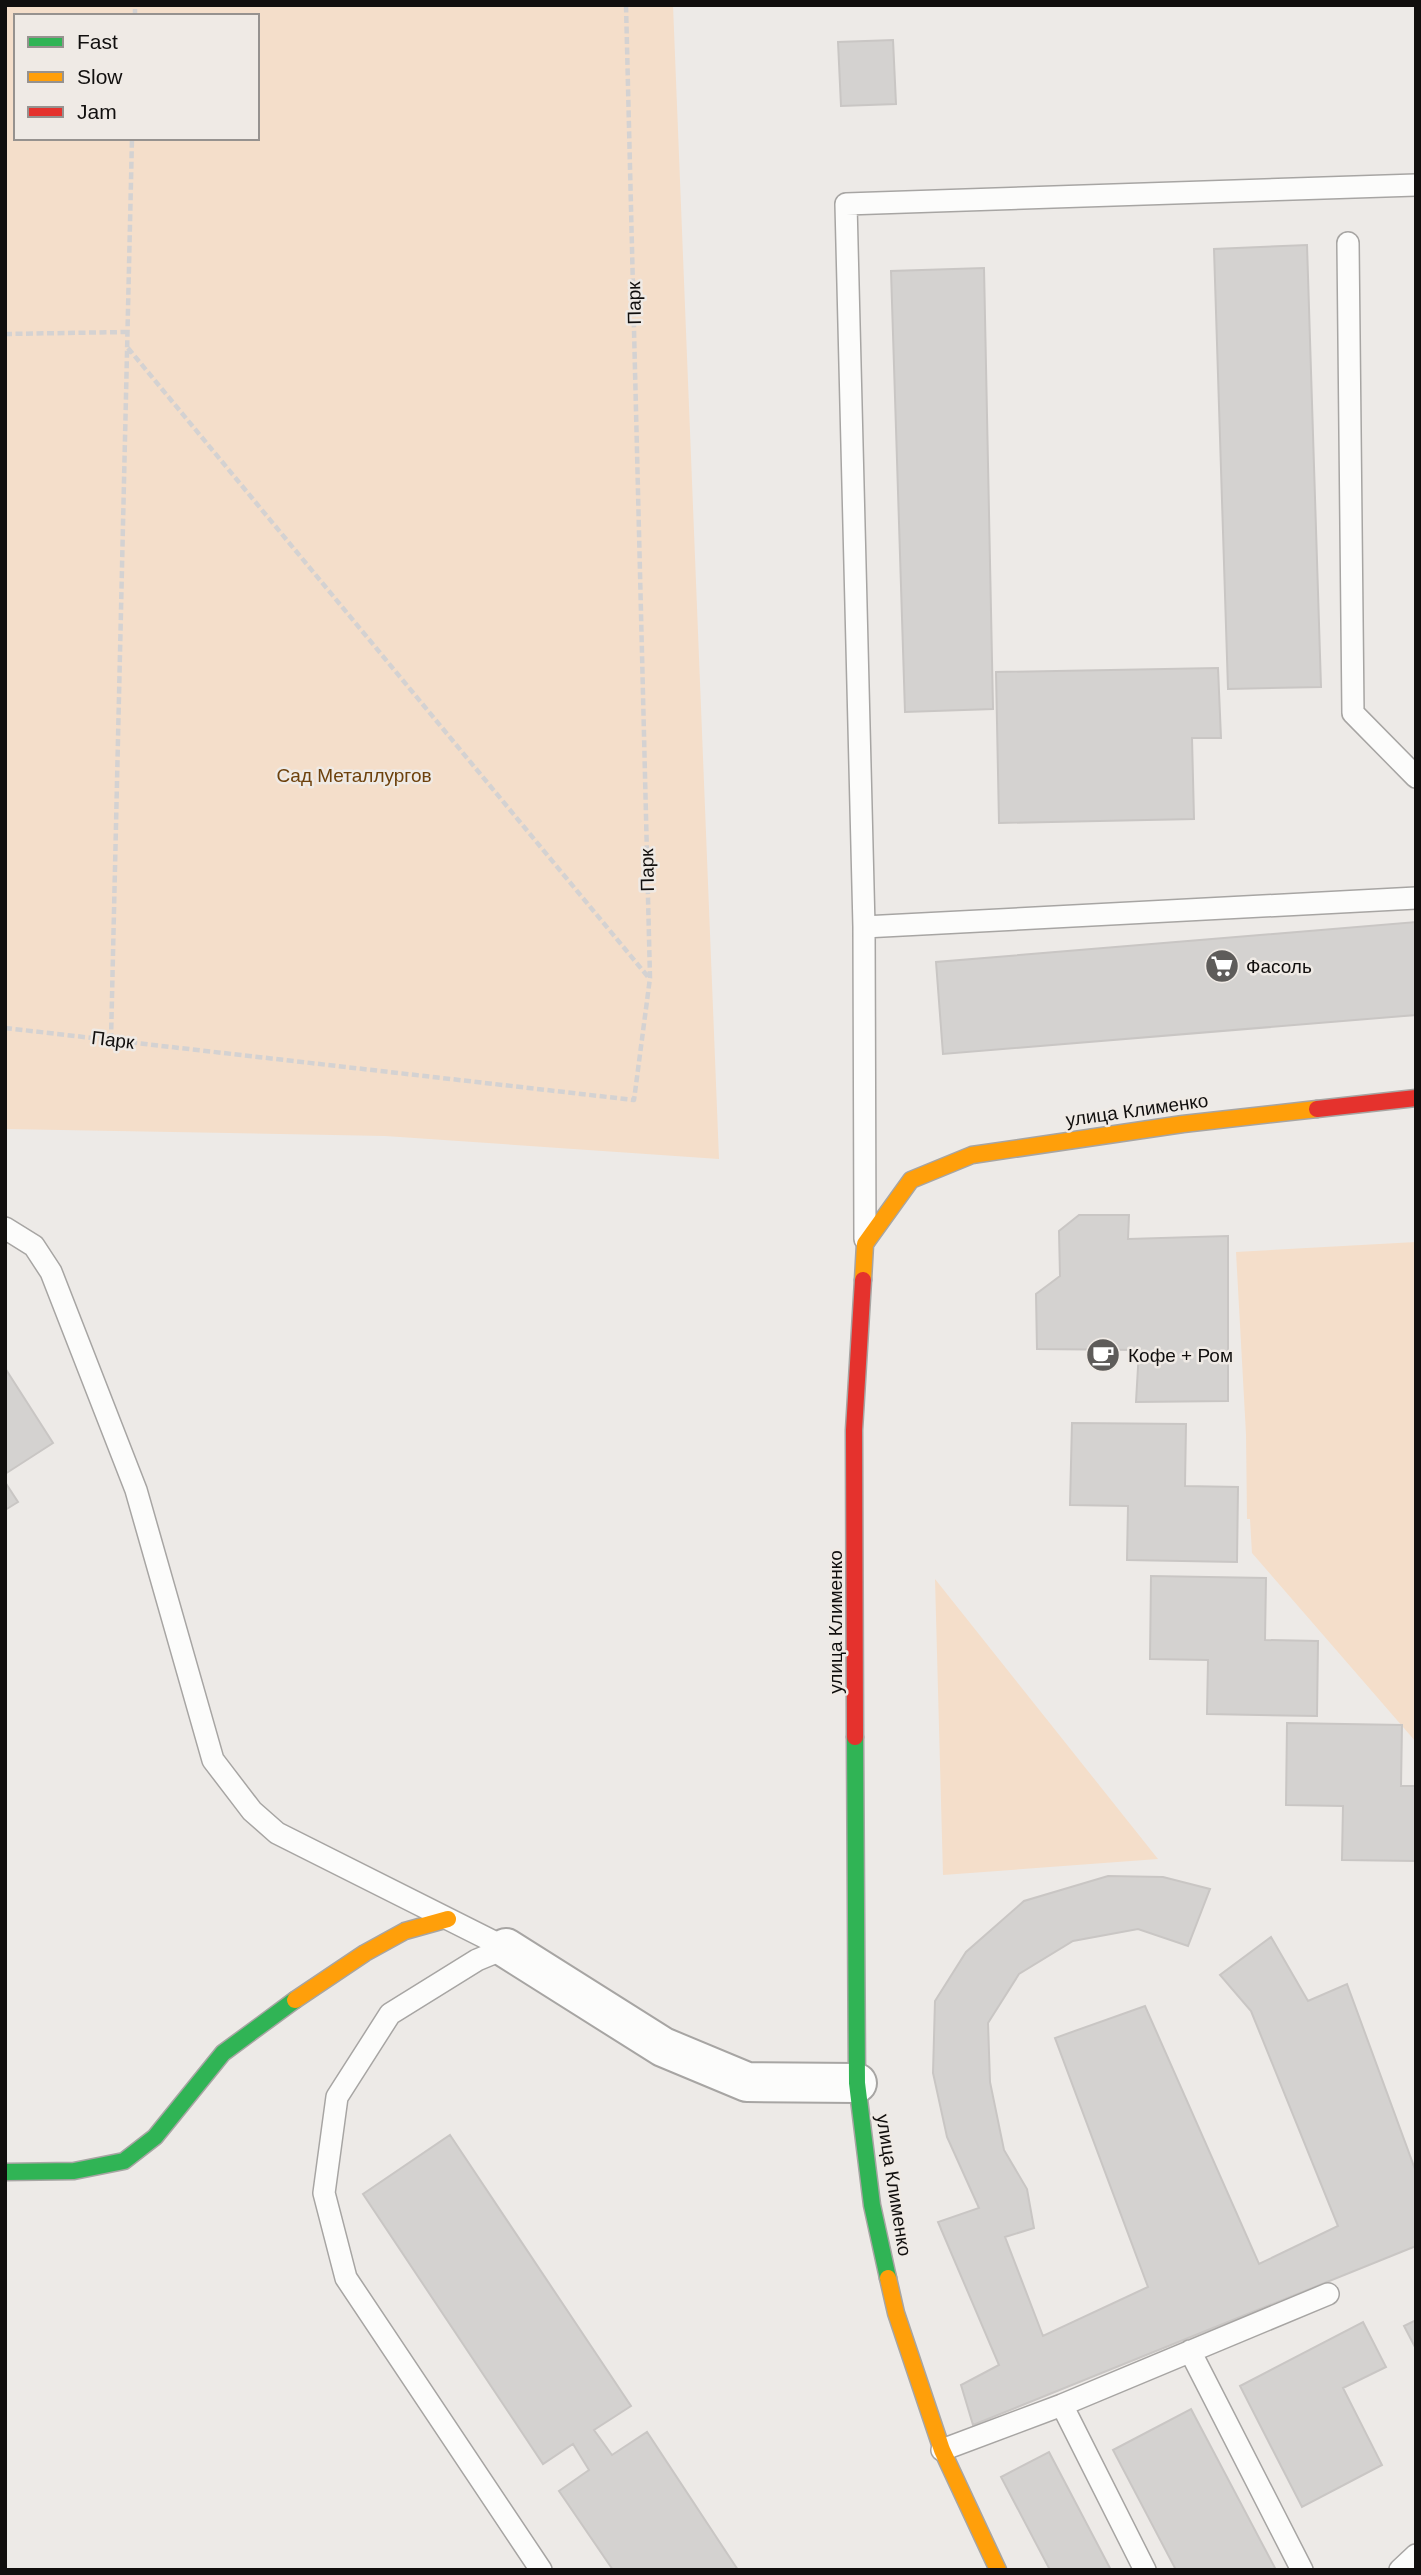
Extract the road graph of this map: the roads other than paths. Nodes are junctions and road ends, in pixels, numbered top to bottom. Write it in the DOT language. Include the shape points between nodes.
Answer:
graph roads {
  1 [pos="1416,185"];
  2 [pos="1348,243"];
  3 [pos="1416,777"];
  4 [pos="1416,898"];
  5 [pos="864,927"];
  6 [pos="1416,1098"];
  7 [pos="5,1228"];
  8 [pos="865,1244"];
  9 [pos="448,1919"];
  10 [pos="506,1948"];
  11 [pos="857,2083"];
  12 [pos="5,2172"];
  13 [pos="1328,2294"];
  14 [pos="1190,2351"];
  15 [pos="1062,2405"];
  16 [pos="942,2449"];
  17 [pos="1416,2555"];
  18 [pos="541,2570"];
  19 [pos="998,2570"];
  20 [pos="1144,2570"];
  21 [pos="1302,2570"];
  22 [pos="1400,2570"];
  1 -- 5 [label="lane" via="846,204"];
  2 -- 3 [label="lane" via="1353,713"];
  4 -- 5 [label="lane"];
  5 -- 8 [label="lane"];
  6 -- 8 [label="street, улица Клименко" via="1183,1124 972,1155 911,1180"];
  7 -- 9 [label="lane" via="34,1246 51,1272 131,1477 213,1760 252,1811 277,1833"];
  8 -- 11 [label="street, улица Клименко" via="854,1430"];
  9 -- 10 [label="lane"];
  9 -- 12 [label="street" via="405,1931 260,2024 223,2053 155,2137 124,2161 74,2171"];
  10 -- 11 [label="street" via="663,2047 747,2082"];
  10 -- 18 [label="lane" via="477,1960 390,2014 337,2097 324,2193 346,2278"];
  11 -- 16 [label="street, улица Клименко" via="872,2205 896,2313"];
  13 -- 14 [label="lane"];
  14 -- 15 [label="lane"];
  14 -- 21 [label="lane"];
  15 -- 16 [label="lane"];
  15 -- 20 [label="lane"];
  16 -- 19 [label="street, улица Клименко"];
  17 -- 22 [label="lane"];
}
